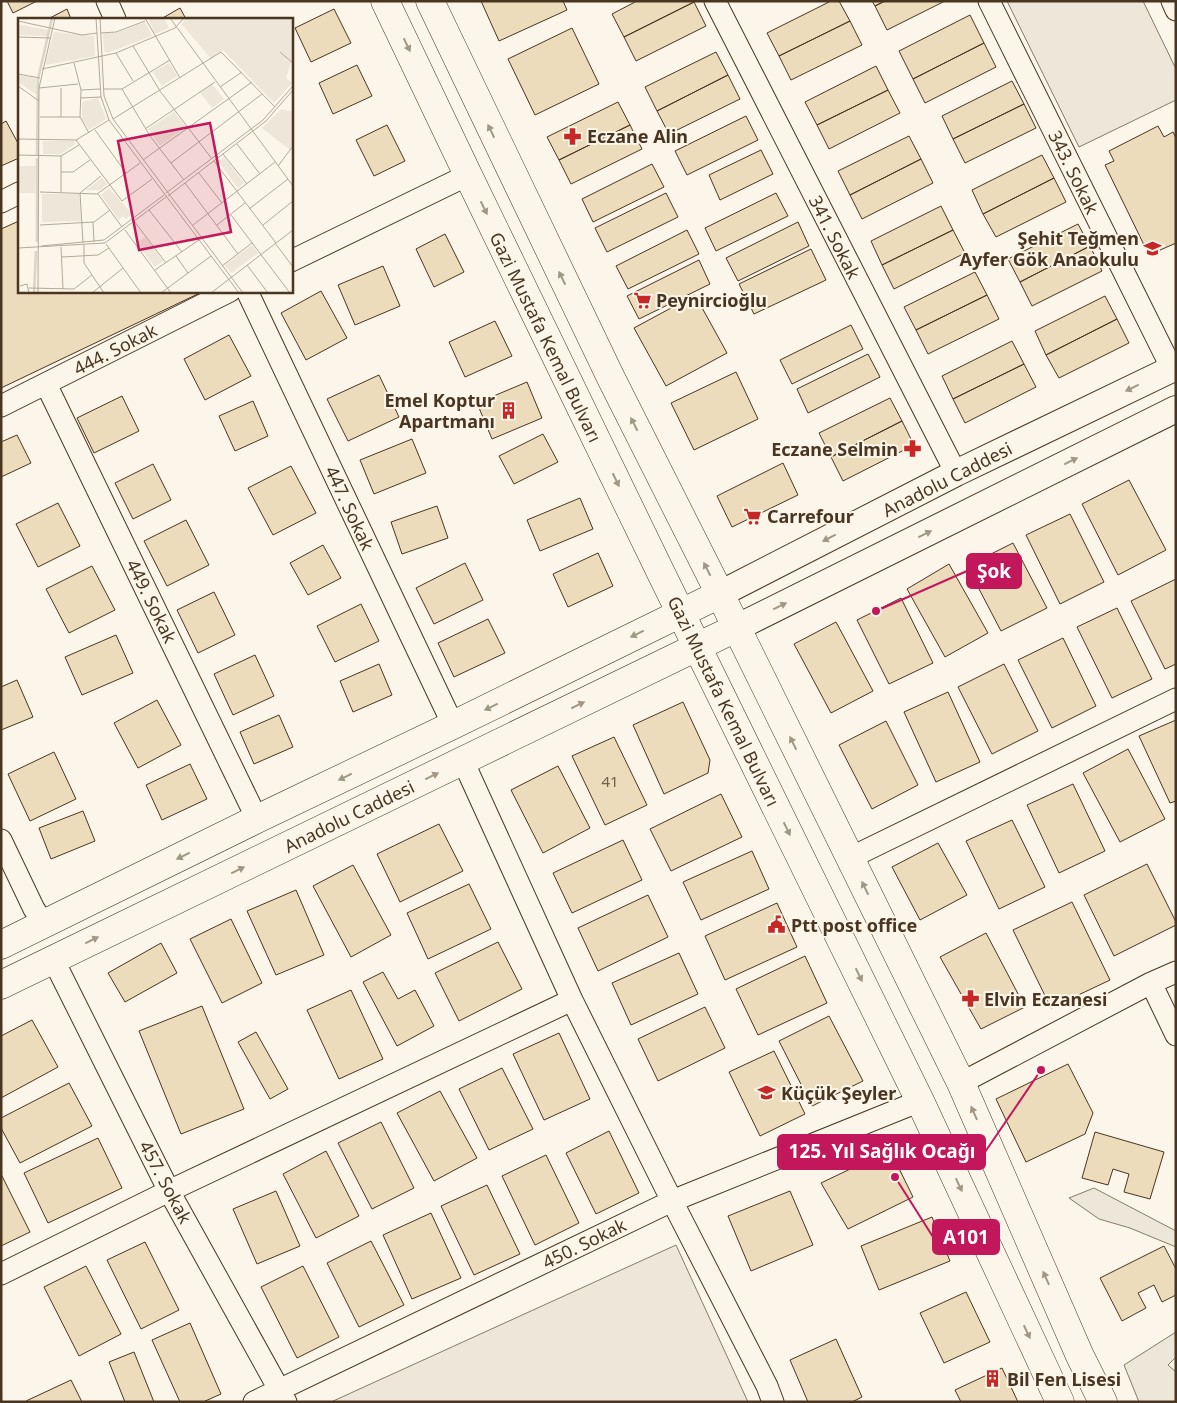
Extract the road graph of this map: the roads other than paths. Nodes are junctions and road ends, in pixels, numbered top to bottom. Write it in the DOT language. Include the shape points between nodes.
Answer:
graph roads {
  1 [pos="106,1"];
  2 [pos="386,1"];
  3 [pos="430,1"];
  4 [pos="715,1"];
  5 [pos="989,1"];
  6 [pos="1172,1"];
  7 [pos="1176,10"];
  8 [pos="115,18"];
  9 [pos="468,175"];
  10 [pos="18,194"];
  11 [pos="1,202"];
  12 [pos="292,261"];
  13 [pos="228,292"];
  14 [pos="247,292"];
  15 [pos="1174,368"];
  16 [pos="46,384"];
  17 [pos="1,406"];
  18 [pos="1176,409"];
  19 [pos="956,473"];
  20 [pos="720,594"];
  21 [pos="681,613"];
  22 [pos="736,628"];
  23 [pos="698,647"];
  24 [pos="1176,699"];
  25 [pos="453,725"];
  26 [pos="463,761"];
  27 [pos="257,819"];
  28 [pos="1,840"];
  29 [pos="850,858"];
  30 [pos="44,924"];
  31 [pos="1,945"];
  32 [pos="53,960"];
  33 [pos="1176,972"];
  34 [pos="1151,982"];
  35 [pos="1,985"];
  36 [pos="572,1000"];
  37 [pos="1176,1035"];
  38 [pos="961,1083"];
  39 [pos="920,1101"];
  40 [pos="170,1191"];
  41 [pos="672,1201"];
  42 [pos="1,1274"];
  43 [pos="283,1396"];
  44 [pos="254,1402"];
  45 [pos="773,1402"];
  46 [pos="1060,1402"];
  47 [pos="1103,1402"];
  1 -- 8 [label="street"];
  2 -- 9 [label="main road, Gazi Mustafa Kemal Bulvarı, one-way"];
  20 -- 3 [label="main road, one-way" via="611,378"];
  4 -- 19 [label="street, 341. Sokak"];
  5 -- 15 [label="street, 343. Sokak"];
  6 -- 7 [label="street"];
  9 -- 12 [label="street"];
  9 -- 21 [label="main road, Gazi Mustafa Kemal Bulvarı, one-way"];
  10 -- 11 [label="street"];
  13 -- 16 [label="street, 444. Sokak"];
  14 -- 25 [label="street, 447. Sokak"];
  15 -- 19 [label="street, Anadolu Caddesi, one-way"];
  16 -- 17 [label="street, 444. Sokak"];
  16 -- 27 [label="street, 449. Sokak"];
  22 -- 18 [label="street, one-way"];
  19 -- 20 [label="street, Anadolu Caddesi, one-way"];
  20 -- 21 [label="main road, Anadolu Caddesi"];
  20 -- 22 [label="main road"];
  21 -- 23 [label="main road, Gazi Mustafa Kemal Bulvarı"];
  21 -- 25 [label="main road, Anadolu Caddesi, one-way"];
  22 -- 23 [label="main road, Anadolu Caddesi"];
  29 -- 22 [label="main road, one-way"];
  26 -- 23 [label="main road, Anadolu Caddesi, one-way"];
  23 -- 39 [label="main road, Gazi Mustafa Kemal Bulvarı, one-way"];
  24 -- 29 [label="street"];
  25 -- 27 [label="main road, Anadolu Caddesi, one-way"];
  32 -- 26 [label="main road, Anadolu Caddesi, one-way"];
  26 -- 36 [label="street"];
  27 -- 30 [label="main road, Anadolu Caddesi, one-way"];
  28 -- 30 [label="street"];
  38 -- 29 [label="main road, one-way"];
  30 -- 31 [label="main road, Anadolu Caddesi"];
  32 -- 35 [label="main road, Anadolu Caddesi"];
  32 -- 40 [label="street, 457. Sokak"];
  33 -- 34 [label="street"];
  34 -- 37 [label="street"];
  34 -- 38 [label="street"];
  36 -- 40 [label="street"];
  36 -- 41 [label="street"];
  47 -- 38 [label="main road, one-way"];
  39 -- 41 [label="street, 450. Sokak"];
  39 -- 46 [label="main road, Gazi Mustafa Kemal Bulvarı, one-way"];
  40 -- 42 [label="street"];
  40 -- 43 [label="street, 457. Sokak"];
  41 -- 43 [label="street, 450. Sokak"];
  41 -- 45 [label="street"];
  43 -- 44 [label="street, 450. Sokak"];
}
